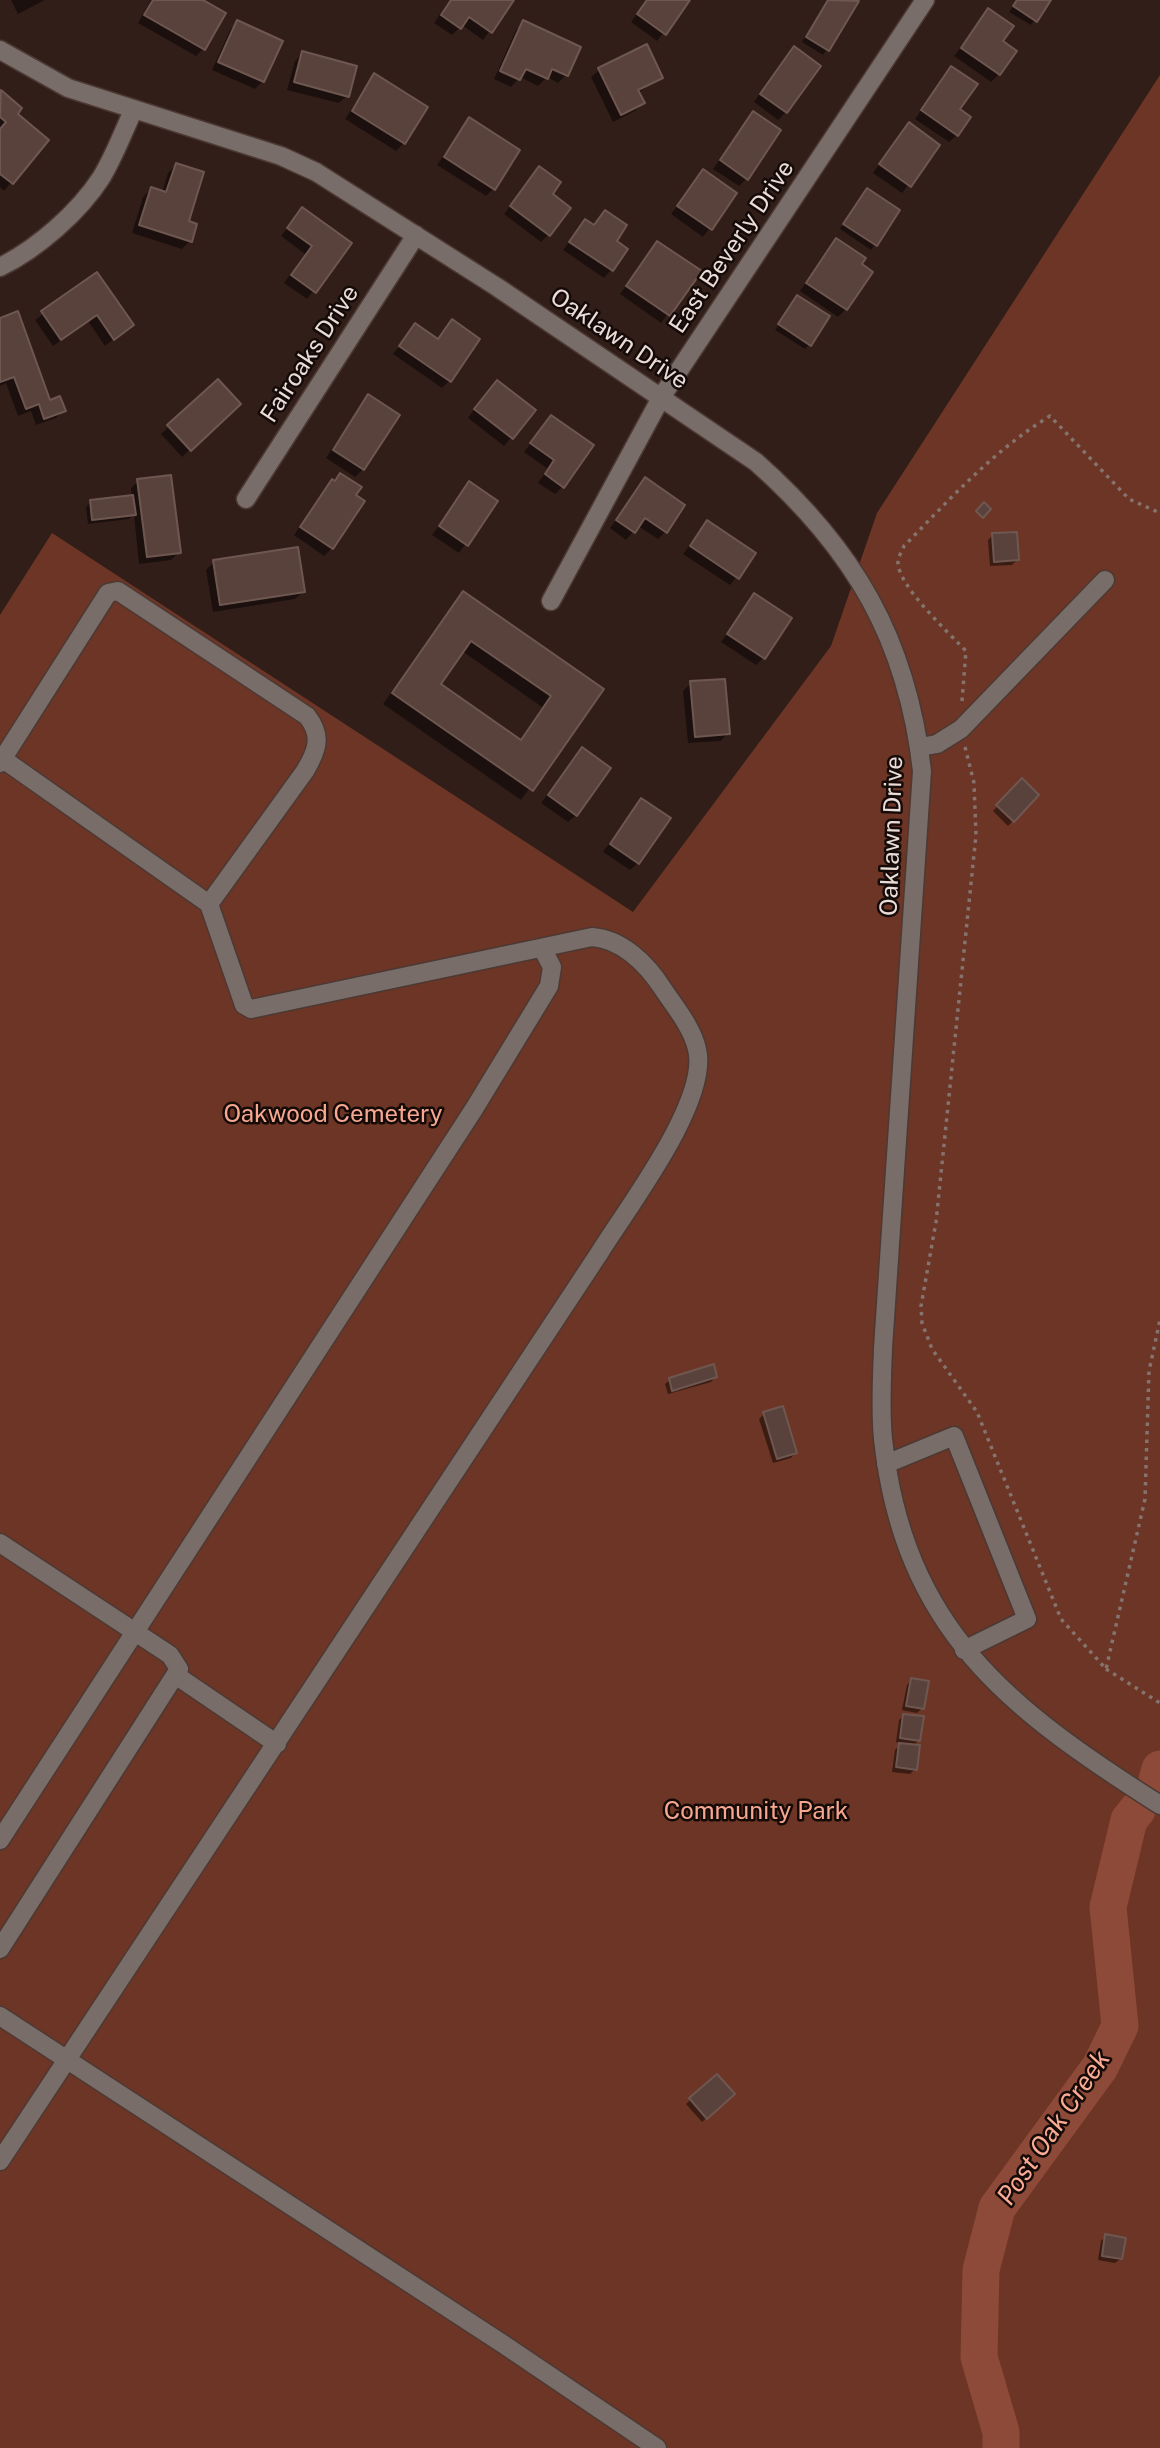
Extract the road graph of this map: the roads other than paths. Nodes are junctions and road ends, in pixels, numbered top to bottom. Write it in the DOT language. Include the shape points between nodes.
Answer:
graph roads {
  1 [pos="925,0"];
  2 [pos="0,50"];
  3 [pos="134,109"];
  4 [pos="416,235"];
  5 [pos="0,267"];
  6 [pos="662,396"];
  7 [pos="246,499"];
  8 [pos="1105,580"];
  9 [pos="551,601"];
  10 [pos="919,747"];
  11 [pos="1,761"];
  12 [pos="209,904"];
  13 [pos="542,948"];
  14 [pos="886,1464"];
  15 [pos="0,1543"];
  16 [pos="135,1631"];
  17 [pos="964,1650"];
  18 [pos="177,1676"];
  19 [pos="277,1744"];
  20 [pos="1160,1805"];
  21 [pos="0,1839"];
  22 [pos="0,1949"];
  23 [pos="0,2017"];
  24 [pos="68,2060"];
  25 [pos="0,2161"];
  26 [pos="657,2448"];
  1 -- 6 [label="street, East Beverly Drive"];
  2 -- 3 [label="street, Oaklawn Drive" via="68,88"];
  3 -- 4 [label="street, Oaklawn Drive" via="281,156 316,172"];
  3 -- 5 [label="street" via="89,195"];
  4 -- 6 [label="street, Oaklawn Drive"];
  4 -- 7 [label="street, Fairoaks Drive"];
  6 -- 9 [label="street, East Beverly Drive"];
  6 -- 10 [label="street, Oaklawn Drive" via="756,462 831,537 869,595 892,643"];
  8 -- 10 [label="street" via="961,729 937,744"];
  10 -- 14 [label="street, Oaklawn Drive" via="923,794 883,1349"];
  11 -- 12 [label="street"];
  11 -- 12 [label="street" via="108,593 118,591 307,716 316,728 316,753"];
  12 -- 13 [label="street" via="237,991 251,1009"];
  13 -- 16 [label="street" via="552,967 549,986"];
  13 -- 19 [label="street" via="605,938 637,957 684,1019 698,1049 699,1078 687,1113 600,1252"];
  14 -- 17 [label="street, Oaklawn Drive" via="903,1538 937,1611"];
  14 -- 17 [label="street" via="954,1436 1027,1619"];
  15 -- 16 [label="street"];
  16 -- 18 [label="street" via="177,1663"];
  16 -- 21 [label="street"];
  17 -- 20 [label="street, Oaklawn Drive" via="1015,1704"];
  18 -- 19 [label="street"];
  18 -- 22 [label="street"];
  19 -- 24 [label="street"];
  23 -- 24 [label="street"];
  24 -- 25 [label="street"];
  24 -- 26 [label="street"];
}
